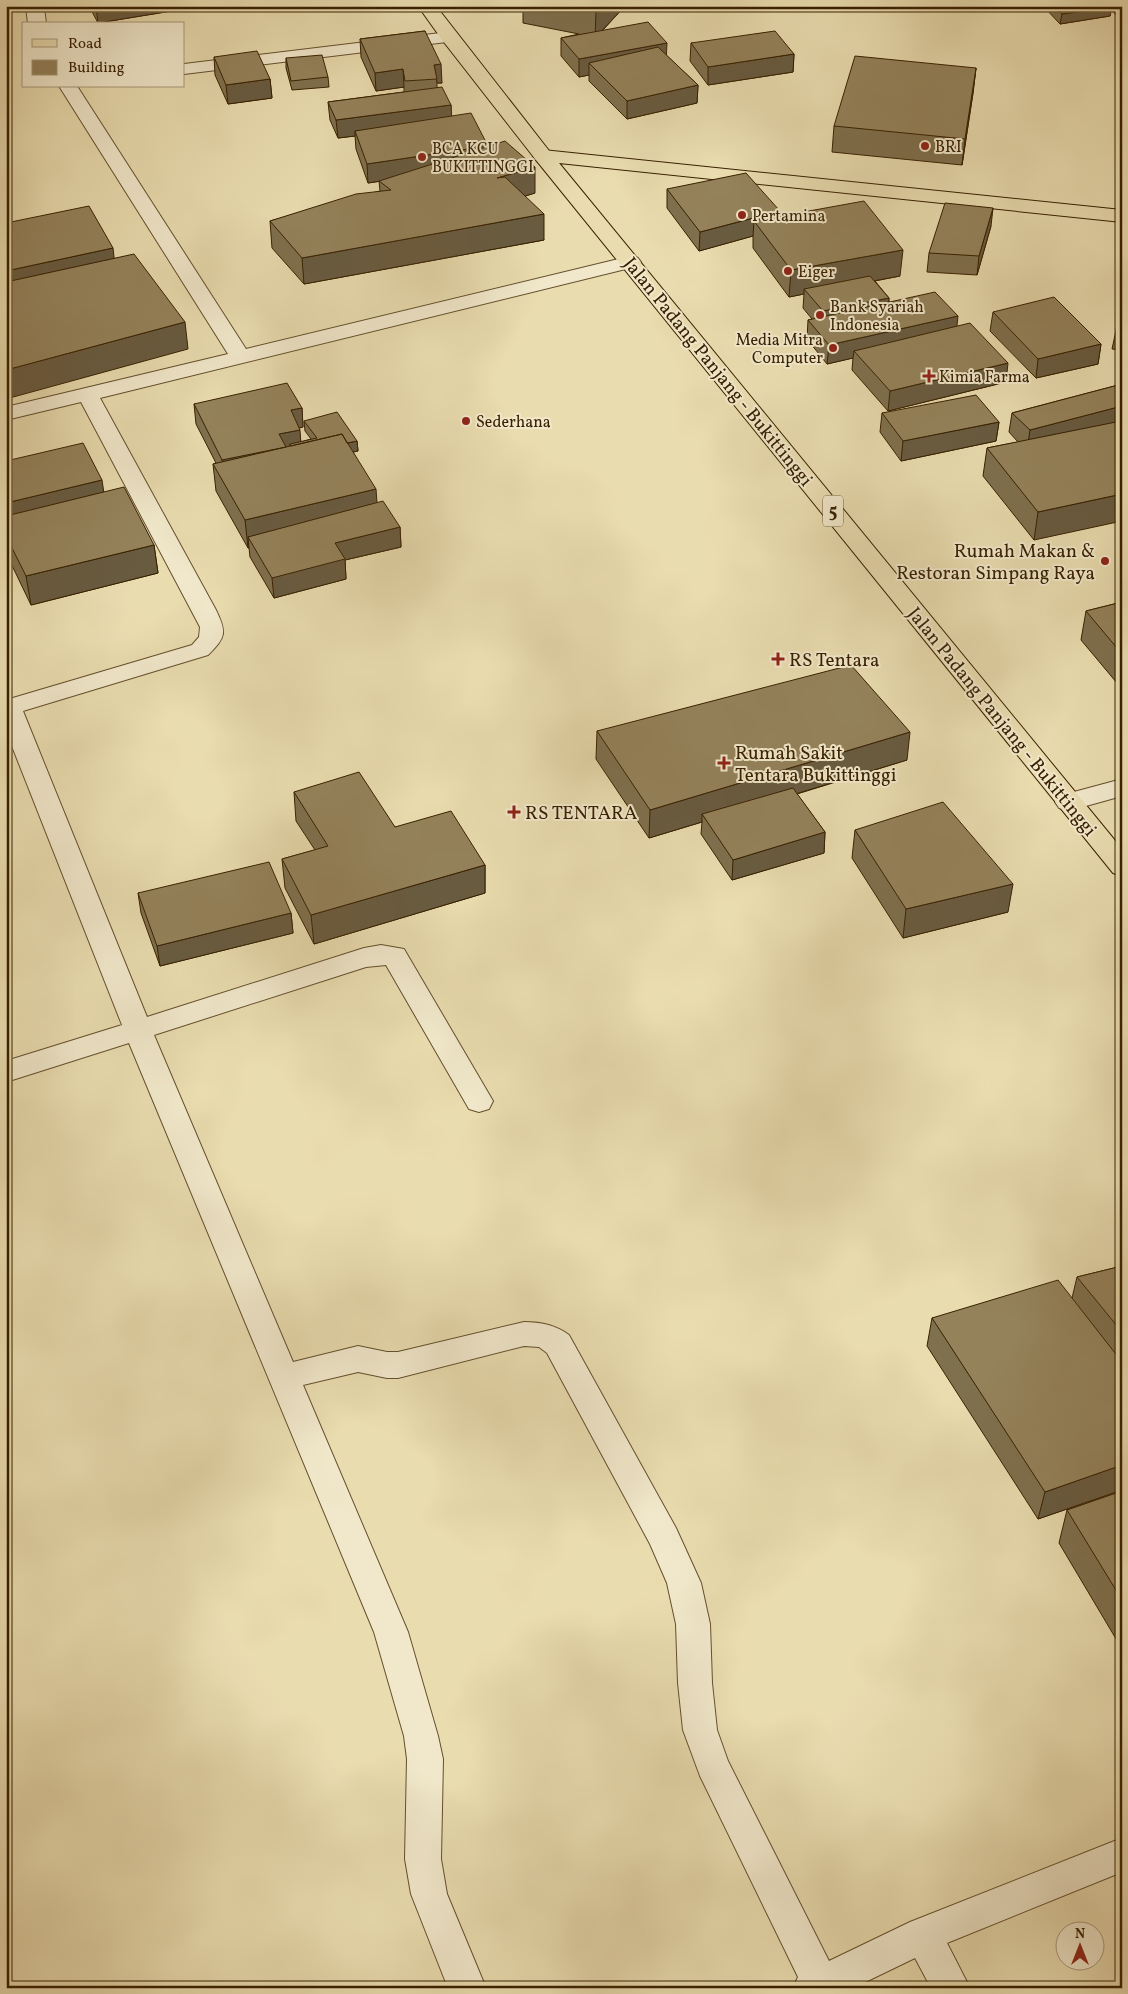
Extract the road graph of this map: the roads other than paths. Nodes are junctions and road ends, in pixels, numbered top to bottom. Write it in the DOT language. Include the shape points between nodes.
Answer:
graph roads {
  1 [pos="35,6"];
  2 [pos="427,6"];
  3 [pos="37,22"];
  4 [pos="449,37"];
  5 [pos="185,70"];
  6 [pos="69,88"];
  7 [pos="543,156"];
  8 [pos="1122,216"];
  9 [pos="630,262"];
  10 [pos="240,356"];
  11 [pos="88,396"];
  12 [pos="6,414"];
  13 [pos="8,707"];
  14 [pos="1122,787"];
  15 [pos="1068,802"];
  16 [pos="1122,867"];
  17 [pos="138,1030"];
  18 [pos="6,1072"];
  19 [pos="479,1101"];
  20 [pos="283,1377"];
  21 [pos="1122,1855"];
  22 [pos="923,1935"];
  23 [pos="817,1986"];
  24 [pos="466,1988"];
  25 [pos="951,1988"];
  1 -- 3 [label="street"];
  2 -- 4 [label="main road, Jalan Padang Panjang - Bukittinggi"];
  4 -- 5 [label="street"];
  4 -- 7 [label="main road, Jalan Padang Panjang - Bukittinggi"];
  6 -- 10 [label="street"];
  7 -- 8 [label="main road"];
  7 -- 9 [label="main road, Jalan Padang Panjang - Bukittinggi / 5"];
  9 -- 10 [label="street"];
  9 -- 15 [label="main road, Jalan Padang Panjang - Bukittinggi / 5"];
  10 -- 11 [label="street"];
  11 -- 12 [label="street"];
  11 -- 13 [label="street" via="204,610 212,627 211,639 200,650"];
  13 -- 17 [label="street"];
  14 -- 15 [label="street"];
  15 -- 16 [label="main road, Jalan Padang Panjang - Bukittinggi / 5"];
  17 -- 18 [label="street"];
  17 -- 19 [label="street" via="364,958 394,956"];
  17 -- 20 [label="street"];
  20 -- 23 [label="street" via="358,1359 387,1366 398,1365 524,1334 540,1334 558,1344 664,1538 684,1583 693,1624 700,1730 712,1765"];
  20 -- 24 [label="street" via="391,1632 425,1760 423,1859 429,1894"];
  21 -- 22 [label="street"];
  22 -- 23 [label="street"];
  22 -- 25 [label="street"];
}
